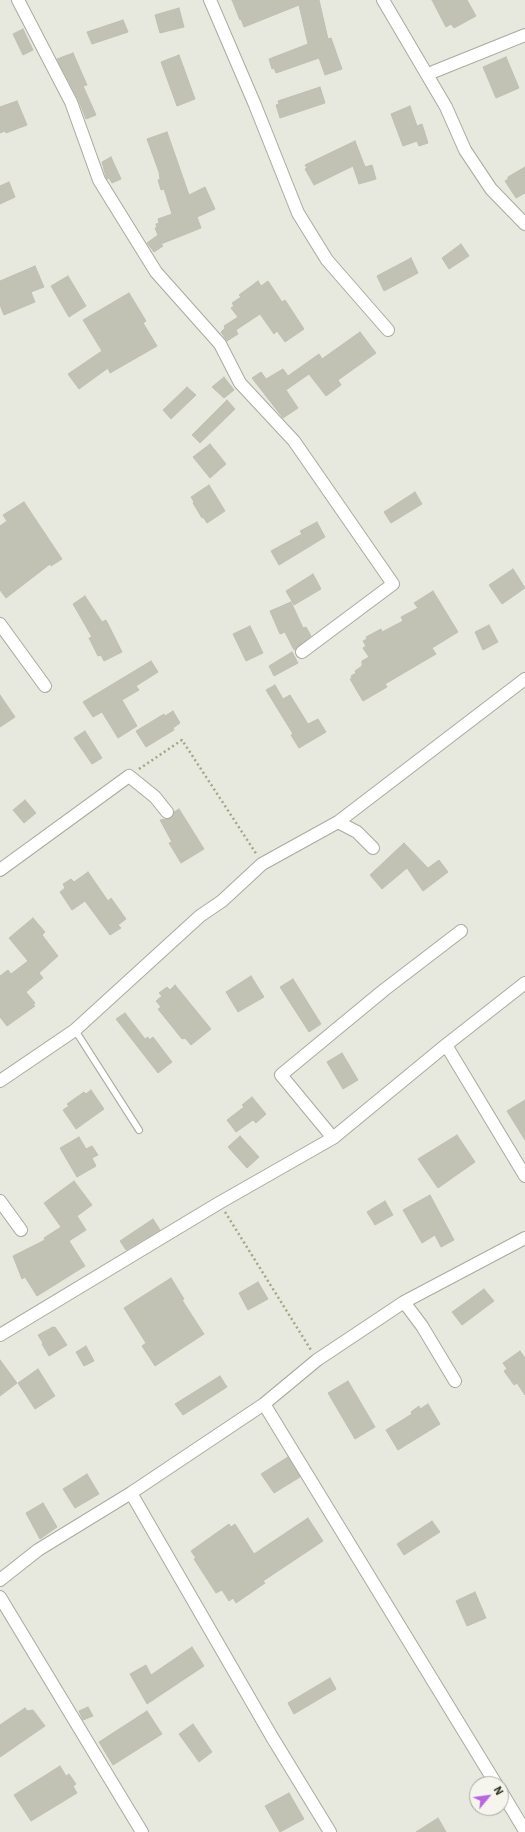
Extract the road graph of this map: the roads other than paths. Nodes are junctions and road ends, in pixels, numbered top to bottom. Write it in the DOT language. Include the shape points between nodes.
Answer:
graph roads {
  1 [pos="18,0"];
  2 [pos="210,0"];
  3 [pos="383,0"];
  4 [pos="525,35"];
  5 [pos="428,74"];
  6 [pos="525,224"];
  7 [pos="388,330"];
  8 [pos="0,624"];
  9 [pos="302,652"];
  10 [pos="525,679"];
  11 [pos="45,686"];
  12 [pos="167,812"];
  13 [pos="338,822"];
  14 [pos="373,848"];
  15 [pos="0,870"];
  16 [pos="461,931"];
  17 [pos="525,983"];
  18 [pos="75,1030"];
  19 [pos="446,1045"];
  20 [pos="0,1081"];
  21 [pos="139,1130"];
  22 [pos="332,1138"];
  23 [pos="525,1176"];
  24 [pos="0,1201"];
  25 [pos="21,1230"];
  26 [pos="525,1238"];
  27 [pos="404,1302"];
  28 [pos="0,1335"];
  29 [pos="455,1381"];
  30 [pos="264,1404"];
  31 [pos="131,1493"];
  32 [pos="0,1580"];
  33 [pos="0,1597"];
  34 [pos="491,1776"];
  35 [pos="509,1804"];
  36 [pos="525,1831"];
  37 [pos="142,1832"];
  38 [pos="330,1832"];
  1 -- 9 [label="street" via="71,102 99,180 156,272 220,344 240,383 294,441 393,584"];
  2 -- 7 [label="street" via="298,213 327,260"];
  3 -- 5 [label="street"];
  4 -- 5 [label="street"];
  5 -- 6 [label="street" via="465,150 491,189"];
  8 -- 11 [label="street"];
  10 -- 13 [label="street"];
  12 -- 15 [label="street" via="129,776"];
  13 -- 14 [label="street" via="357,832"];
  13 -- 18 [label="street" via="262,864 222,901 200,916"];
  16 -- 22 [label="street" via="384,990 281,1075"];
  17 -- 19 [label="street"];
  18 -- 20 [label="street"];
  18 -- 21 [label="lane"];
  19 -- 22 [label="street"];
  19 -- 23 [label="street"];
  22 -- 28 [label="street"];
  24 -- 25 [label="street"];
  26 -- 27 [label="street"];
  27 -- 29 [label="street" via="422,1326"];
  27 -- 30 [label="street" via="317,1360"];
  30 -- 31 [label="street"];
  30 -- 34 [label="street"];
  31 -- 32 [label="street" via="38,1550"];
  31 -- 38 [label="street"];
  33 -- 37 [label="street"];
  35 -- 36 [label="street"];
}
